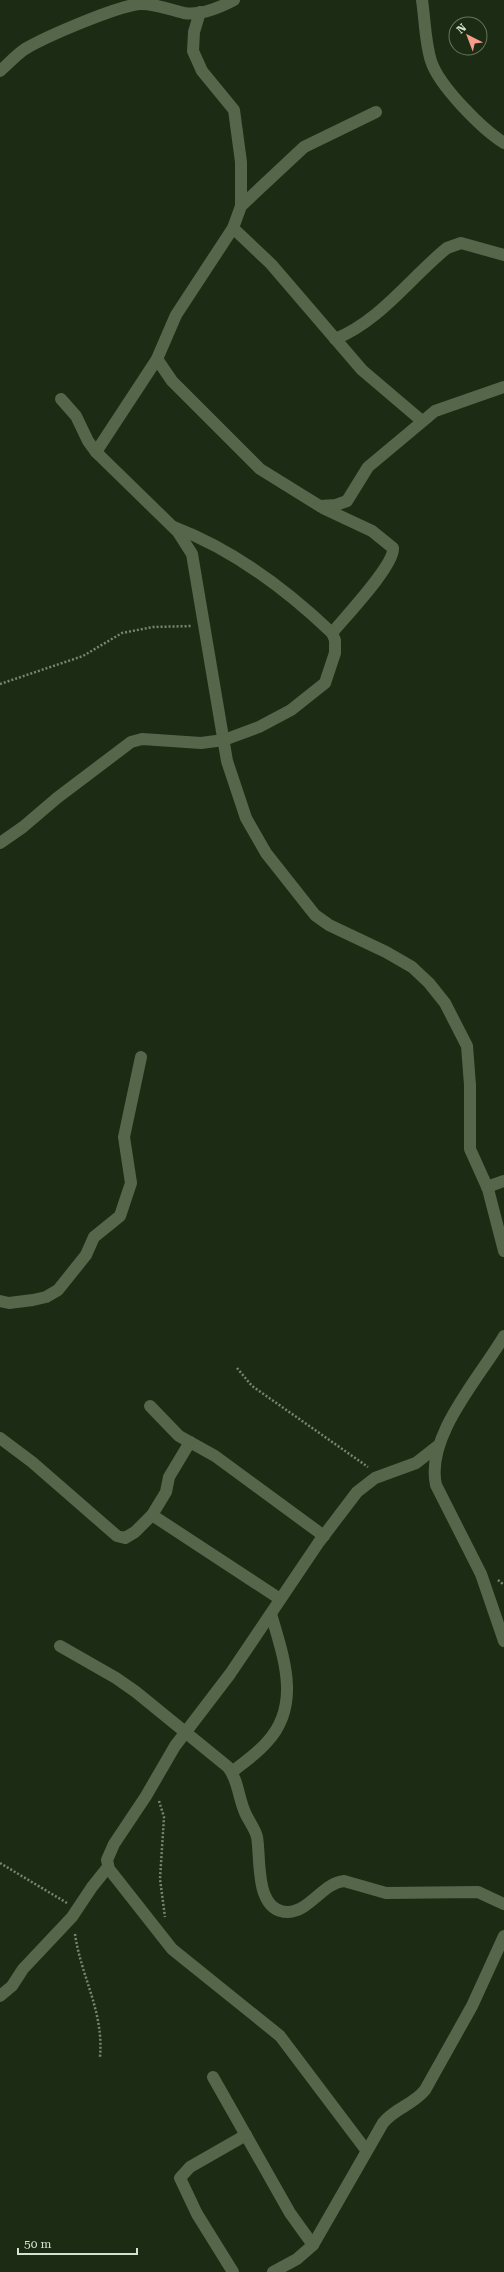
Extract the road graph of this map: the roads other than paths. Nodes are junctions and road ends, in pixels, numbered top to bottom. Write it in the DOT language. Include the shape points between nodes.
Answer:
graph roads {
  1 [pos="234,0"];
  2 [pos="422,0"];
  3 [pos="200,12"];
  4 [pos="0,71"];
  5 [pos="376,112"];
  6 [pos="504,144"];
  7 [pos="241,206"];
  8 [pos="233,228"];
  9 [pos="504,255"];
  10 [pos="335,339"];
  11 [pos="157,359"];
  12 [pos="504,387"];
  13 [pos="61,399"];
  14 [pos="422,421"];
  15 [pos="96,452"];
  16 [pos="320,506"];
  17 [pos="172,526"];
  18 [pos="332,633"];
  19 [pos="224,740"];
  20 [pos="0,843"];
  21 [pos="142,1057"];
  22 [pos="504,1181"];
  23 [pos="487,1187"];
  24 [pos="504,1251"];
  25 [pos="4,1302"];
  26 [pos="0,1311"];
  27 [pos="504,1336"];
  28 [pos="150,1406"];
  29 [pos="0,1438"];
  30 [pos="190,1442"];
  31 [pos="439,1445"];
  32 [pos="152,1514"];
  33 [pos="324,1536"];
  34 [pos="280,1599"];
  35 [pos="271,1614"];
  36 [pos="504,1641"];
  37 [pos="60,1646"];
  38 [pos="186,1732"];
  39 [pos="232,1772"];
  40 [pos="108,1867"];
  41 [pos="504,1904"];
  42 [pos="504,1936"];
  43 [pos="0,1996"];
  44 [pos="213,2077"];
  45 [pos="246,2135"];
  46 [pos="366,2150"];
  47 [pos="313,2245"];
  48 [pos="233,2272"];
  49 [pos="273,2272"];
  1 -- 3 [label="street" via="218,8"];
  2 -- 6 [label="street" via="433,67 470,116"];
  3 -- 4 [label="street" via="188,14 146,4 129,6 33,45 18,54"];
  3 -- 7 [label="street" via="194,32 193,52 199,66 229,102 235,114 241,162"];
  5 -- 7 [label="street" via="304,147"];
  7 -- 8 [label="street"];
  8 -- 10 [label="street" via="271,264"];
  8 -- 11 [label="street" via="176,316"];
  9 -- 10 [label="street" via="461,243 447,248 381,310 361,326"];
  10 -- 14 [label="street" via="362,370"];
  11 -- 15 [label="street"];
  11 -- 16 [label="street" via="172,381 260,469"];
  12 -- 14 [label="street" via="442,408"];
  13 -- 15 [label="street" via="76,416"];
  14 -- 16 [label="street" via="403,440 368,467 347,501"];
  15 -- 17 [label="street"];
  16 -- 18 [label="street" via="372,531 394,549 378,579"];
  17 -- 18 [label="street" via="197,536 237,558 299,602"];
  17 -- 19 [label="street" via="192,554"];
  18 -- 19 [label="street" via="335,640 334,659 321,688 278,717"];
  19 -- 20 [label="street" via="201,743 142,739 131,742"];
  19 -- 23 [label="street" via="227,760 246,818 266,853 305,904 323,922 412,967 445,1003 467,1046 470,1149"];
  21 -- 25 [label="street" via="124,1137 131,1183 120,1216 94,1237 86,1255 58,1290 46,1297"];
  22 -- 23 [label="street"];
  23 -- 24 [label="street"];
  25 -- 26 [label="street"];
  27 -- 31 [label="street" via="473,1380"];
  28 -- 30 [label="street" via="179,1436"];
  29 -- 32 [label="street" via="32,1462 117,1536 128,1537"];
  30 -- 32 [label="street" via="169,1477 166,1492"];
  30 -- 33 [label="street" via="215,1456"];
  31 -- 33 [label="street" via="416,1463 380,1475 367,1483 357,1492"];
  31 -- 36 [label="street" via="434,1466 436,1485 481,1574"];
  32 -- 34 [label="street"];
  33 -- 34 [label="street"];
  34 -- 35 [label="street"];
  35 -- 38 [label="street"];
  35 -- 39 [label="street" via="286,1667 288,1687 285,1705 278,1728 267,1743"];
  37 -- 38 [label="street" via="116,1678"];
  38 -- 39 [label="street"];
  38 -- 40 [label="street" via="109,1853 106,1860"];
  39 -- 41 [label="street" via="243,1808 257,1837 259,1874 264,1892 278,1910 297,1910 344,1881 386,1893 478,1892"];
  40 -- 43 [label="street" via="75,1913 33,1957 12,1986"];
  40 -- 46 [label="street" via="164,1940 183,1959 280,2036"];
  42 -- 46 [label="street" via="472,2006 431,2082 415,2101 389,2116"];
  44 -- 45 [label="street"];
  45 -- 47 [label="street" via="290,2213"];
  45 -- 48 [label="street" via="190,2167 180,2178 197,2214"];
  46 -- 47 [label="street"];
  47 -- 49 [label="street" via="306,2253"];
}
